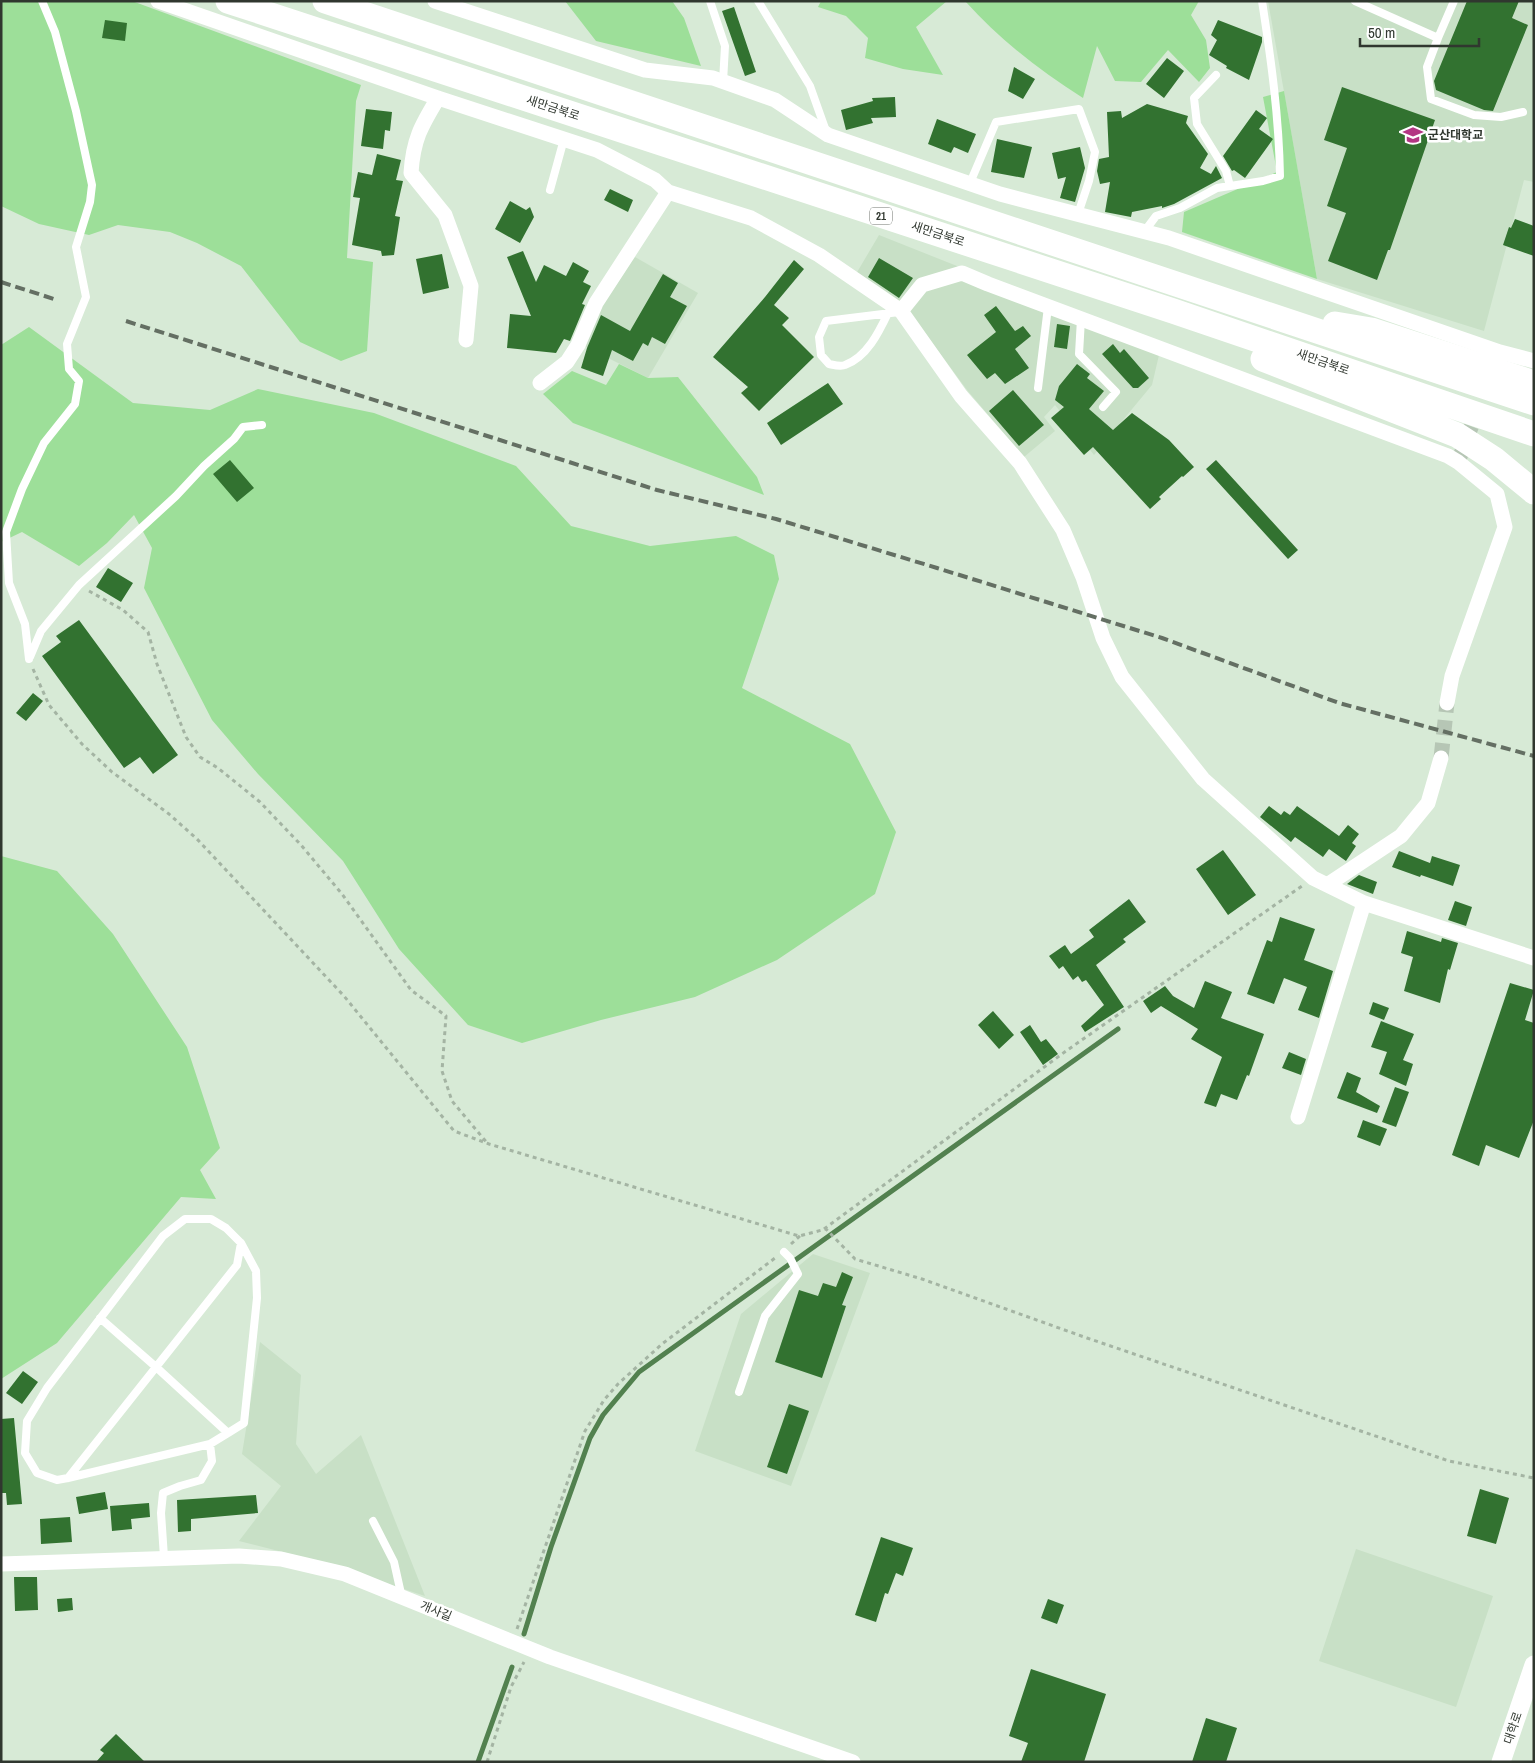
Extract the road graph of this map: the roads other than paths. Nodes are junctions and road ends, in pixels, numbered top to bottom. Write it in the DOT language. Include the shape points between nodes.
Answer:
graph roads {
  1 [pos="42,1"];
  2 [pos="158,1"];
  3 [pos="228,1"];
  4 [pos="325,1"];
  5 [pos="435,1"];
  6 [pos="710,1"];
  7 [pos="758,1"];
  8 [pos="1262,1"];
  9 [pos="1355,1"];
  10 [pos="1454,1"];
  11 [pos="1438,38"];
  12 [pos="1216,75"];
  13 [pos="723,82"];
  14 [pos="438,98"];
  15 [pos="1523,112"];
  16 [pos="828,135"];
  17 [pos="564,139"];
  18 [pos="970,184"];
  19 [pos="1230,186"];
  20 [pos="550,190"];
  21 [pos="668,192"];
  22 [pos="1078,214"];
  23 [pos="1144,232"];
  24 [pos="1048,306"];
  25 [pos="1254,310"];
  26 [pos="1173,311"];
  27 [pos="895,312"];
  28 [pos="1081,319"];
  29 [pos="466,340"];
  30 [pos="1534,361"];
  31 [pos="1534,383"];
  32 [pos="540,384"];
  33 [pos="1038,388"];
  34 [pos="1534,403"];
  35 [pos="1103,407"];
  36 [pos="262,425"];
  37 [pos="1534,434"];
  38 [pos="1534,492"];
  39 [pos="1447,703"];
  40 [pos="1441,758"];
  41 [pos="1327,885"];
  42 [pos="1364,903"];
  43 [pos="1534,958"];
  44 [pos="1298,1117"];
  45 [pos="240,1243"];
  46 [pos="787,1255"];
  47 [pos="100,1318"];
  48 [pos="156,1367"];
  49 [pos="739,1392"];
  50 [pos="228,1433"];
  51 [pos="210,1444"];
  52 [pos="68,1478"];
  53 [pos="372,1521"];
  54 [pos="164,1557"];
  55 [pos="1,1564"];
  56 [pos="402,1598"];
  57 [pos="1534,1665"];
  58 [pos="853,1762"];
  59 [pos="1501,1762"];
  1 -- 36 [label="lane" via="55,32 92,185 76,248 86,297 67,344 70,369 79,380 75,404 44,443 6,532 9,583 25,624 29,659 41,631 79,585 176,496 243,426"];
  2 -- 14 [label="street"];
  3 -- 26 [label="highway, 새만금북로 / 21"];
  4 -- 25 [label="highway, 21"];
  5 -- 13 [label="street" via="645,70"];
  6 -- 13 [label="lane" via="725,46"];
  7 -- 16 [label="lane" via="810,86"];
  8 -- 19 [label="lane" via="1270,50 1280,176"];
  9 -- 11 [label="lane"];
  10 -- 11 [label="lane"];
  11 -- 15 [label="lane" via="1427,67 1431,98 1474,115 1501,117"];
  12 -- 19 [label="lane" via="1194,98 1197,124 1226,171"];
  13 -- 16 [label="street" via="775,100"];
  14 -- 17 [label="street"];
  14 -- 29 [label="street" via="421,125 412,151 411,173 445,215 472,286"];
  16 -- 18 [label="street"];
  17 -- 20 [label="lane"];
  17 -- 21 [label="street" via="597,150 655,180"];
  18 -- 22 [label="street"];
  18 -- 22 [label="lane" via="996,122 1079,110 1095,152"];
  19 -- 23 [label="lane" via="1217,188 1180,208 1156,216"];
  21 -- 27 [label="street" via="751,218 818,255"];
  21 -- 32 [label="street" via="596,303 567,362"];
  22 -- 23 [label="street"];
  23 -- 30 [label="street"];
  24 -- 27 [label="street" via="962,273 922,285"];
  24 -- 28 [label="street"];
  24 -- 33 [label="lane"];
  25 -- 31 [label="highway" via="1371,330"];
  25 -- 34 [label="highway, 21"];
  26 -- 37 [label="highway, 새만금북로 / 21"];
  26 -- 38 [label="highway" via="1239,349 1457,435 1494,458"];
  27 -- 27 [label="lane" via="826,321 820,337 820,355 829,364 844,366 861,354"];
  27 -- 41 [label="street" via="961,396 1020,463 1063,530 1103,638 1122,677 1203,778 1313,878"];
  28 -- 35 [label="lane" via="1079,354 1116,392"];
  28 -- 39 [label="street" via="1448,456 1497,494 1505,527 1452,676"];
  40 -- 41 [label="street" via="1428,803 1402,836"];
  41 -- 42 [label="street"];
  42 -- 43 [label="street"];
  42 -- 44 [label="street"];
  45 -- 47 [label="lane" via="226,1228 211,1219 185,1219 163,1236"];
  45 -- 48 [label="lane" via="237,1265"];
  45 -- 50 [label="lane" via="256,1271 257,1298 244,1423"];
  46 -- 49 [label="lane" via="798,1274 765,1316"];
  47 -- 48 [label="lane"];
  47 -- 52 [label="lane" via="27,1421 25,1453 37,1473 57,1480"];
  48 -- 50 [label="lane"];
  48 -- 52 [label="lane"];
  50 -- 51 [label="lane"];
  51 -- 52 [label="lane"];
  51 -- 54 [label="lane" via="212,1461 201,1480 164,1494 161,1513"];
  53 -- 56 [label="lane" via="394,1562"];
  54 -- 55 [label="street, 개사길"];
  54 -- 56 [label="street, 개사길" via="280,1558 345,1574"];
  56 -- 58 [label="street, 개사길" via="530,1649"];
  57 -- 59 [label="street, 대학로"];
}
